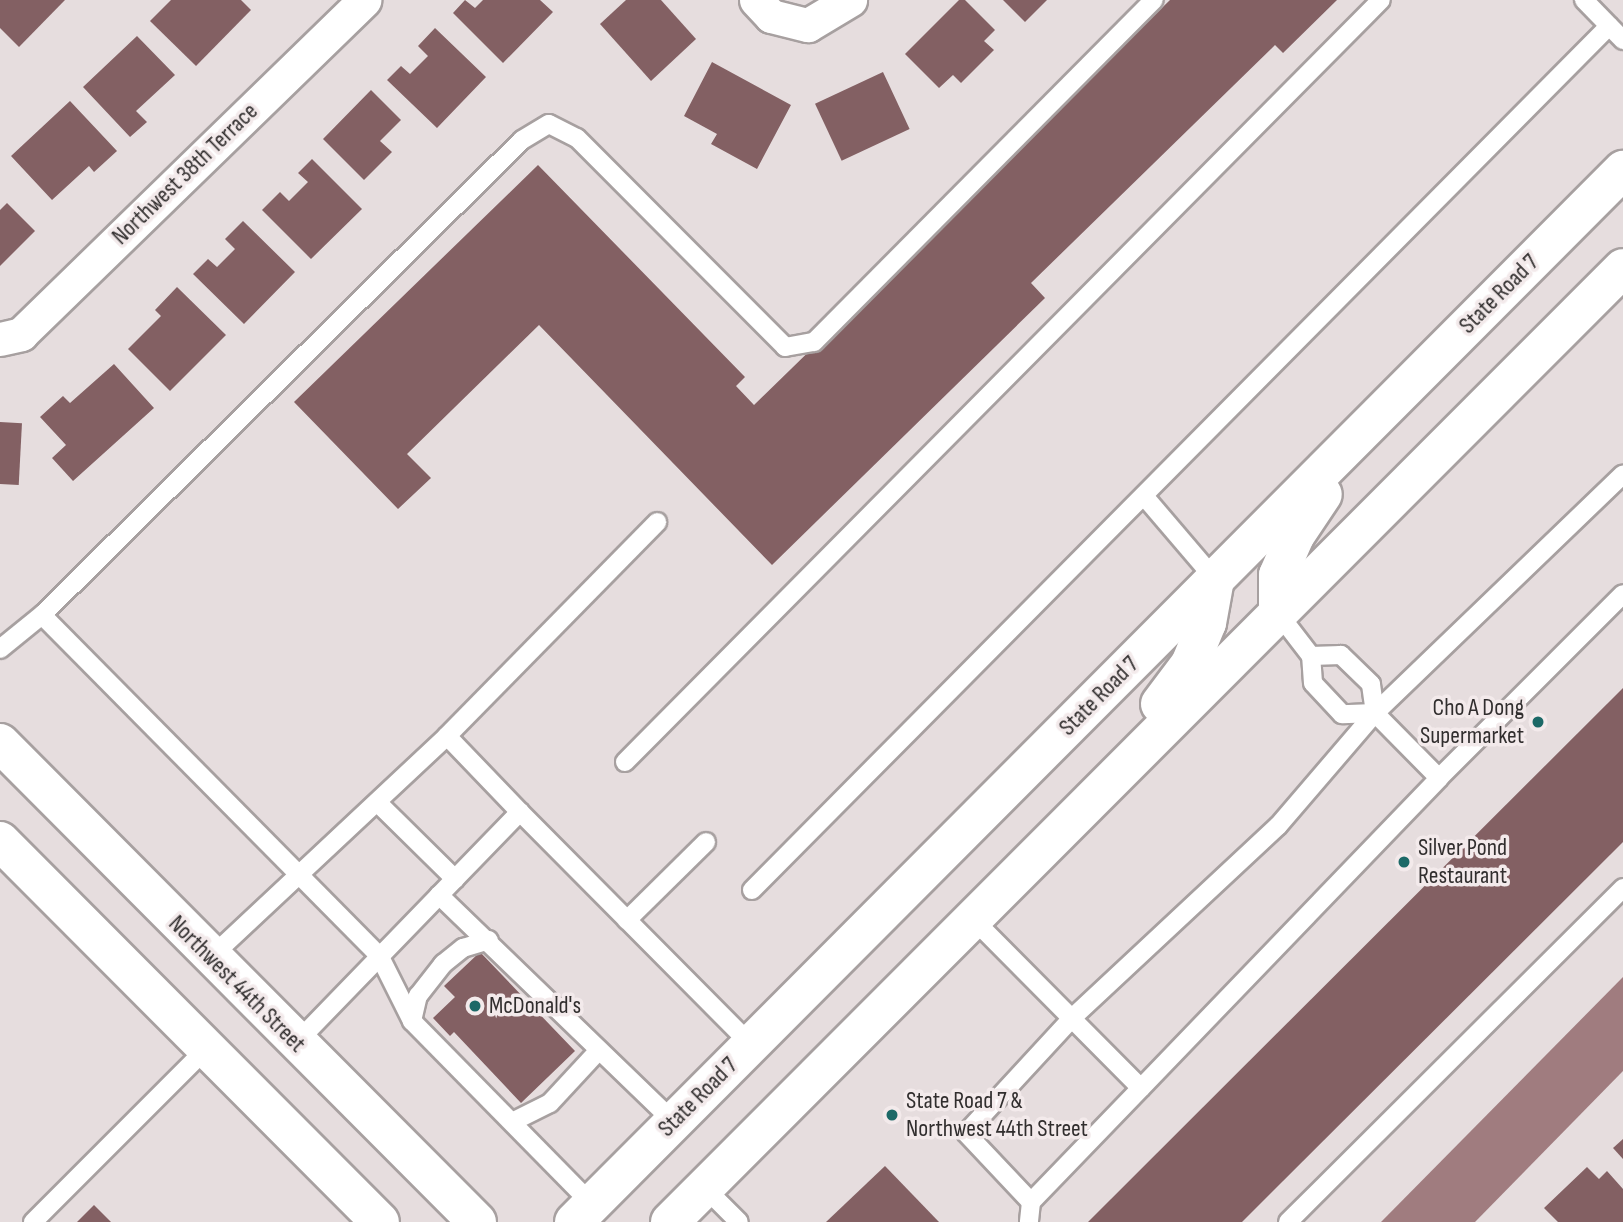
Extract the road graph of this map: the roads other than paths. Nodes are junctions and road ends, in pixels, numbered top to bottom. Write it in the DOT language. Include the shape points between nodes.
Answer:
graph roads {
  1 [pos="365,0"];
  2 [pos="756,0"];
  3 [pos="850,0"];
  4 [pos="1154,0"];
  5 [pos="1381,0"];
  6 [pos="1584,0"];
  7 [pos="1609,26"];
  8 [pos="1623,40"];
  9 [pos="1623,170"];
  10 [pos="1623,268"];
  11 [pos="0,340"];
  12 [pos="1369,424"];
  13 [pos="1623,474"];
  14 [pos="1144,496"];
  15 [pos="657,522"];
  16 [pos="1215,579"];
  17 [pos="1623,594"];
  18 [pos="1278,613"];
  19 [pos="42,615"];
  20 [pos="0,649"];
  21 [pos="1311,656"];
  22 [pos="1375,713"];
  23 [pos="447,736"];
  24 [pos="0,743"];
  25 [pos="625,762"];
  26 [pos="1439,778"];
  27 [pos="379,804"];
  28 [pos="520,812"];
  29 [pos="1075,817"];
  30 [pos="0,841"];
  31 [pos="706,842"];
  32 [pos="300,875"];
  33 [pos="455,879"];
  34 [pos="1623,888"];
  35 [pos="752,890"];
  36 [pos="439,895"];
  37 [pos="973,919"];
  38 [pos="627,920"];
  39 [pos="489,940"];
  40 [pos="211,957"];
  41 [pos="380,957"];
  42 [pos="1072,1018"];
  43 [pos="412,1021"];
  44 [pos="296,1043"];
  45 [pos="751,1045"];
  46 [pos="205,1050"];
  47 [pos="599,1050"];
  48 [pos="1141,1088"];
  49 [pos="512,1122"];
  50 [pos="674,1122"];
  51 [pos="704,1187"];
  52 [pos="1031,1202"];
  53 [pos="583,1213"];
  54 [pos="33,1222"];
  55 [pos="380,1222"];
  56 [pos="477,1222"];
  57 [pos="670,1222"];
  58 [pos="739,1222"];
  59 [pos="1029,1222"];
  60 [pos="1288,1222"];
  1 -- 11 [label="street, Northwest 38th Terrace" via="21,334"];
  2 -- 3 [label="street" via="771,16 808,25"];
  4 -- 19 [label="lane" via="814,342 785,346 577,138 549,124 522,139"];
  5 -- 25 [label="lane"];
  6 -- 7 [label="lane"];
  7 -- 8 [label="lane"];
  7 -- 14 [label="lane"];
  9 -- 12 [label="main road, State Road 7"];
  10 -- 18 [label="main road"];
  12 -- 16 [label="main road, State Road 7"];
  12 -- 18 [label="main road" via="1295,536 1278,575"];
  13 -- 22 [label="lane"];
  14 -- 16 [label="lane"];
  14 -- 35 [label="lane"];
  15 -- 23 [label="lane"];
  16 -- 29 [label="main road" via="1207,623 1190,664"];
  16 -- 45 [label="main road, State Road 7"];
  17 -- 26 [label="lane"];
  18 -- 21 [label="lane"];
  18 -- 29 [label="main road"];
  19 -- 20 [label="lane"];
  19 -- 32 [label="lane"];
  21 -- 22 [label="lane" via="1342,655 1371,684"];
  21 -- 22 [label="lane" via="1313,683 1342,714"];
  22 -- 26 [label="lane"];
  22 -- 42 [label="lane" via="1278,826"];
  23 -- 27 [label="lane"];
  23 -- 28 [label="lane"];
  24 -- 40 [label="main road, Northwest 44th Street"];
  26 -- 48 [label="lane"];
  27 -- 32 [label="lane"];
  27 -- 33 [label="lane"];
  28 -- 33 [label="lane"];
  28 -- 38 [label="lane"];
  29 -- 37 [label="main road"];
  30 -- 46 [label="main road"];
  31 -- 38 [label="lane"];
  32 -- 40 [label="lane"];
  32 -- 41 [label="lane"];
  33 -- 36 [label="lane"];
  34 -- 60 [label="lane"];
  36 -- 39 [label="lane"];
  36 -- 41 [label="lane"];
  37 -- 42 [label="lane"];
  37 -- 51 [label="main road"];
  38 -- 45 [label="lane"];
  39 -- 43 [label="lane" via="463,948 443,964 418,996"];
  39 -- 47 [label="lane"];
  40 -- 44 [label="main road, Northwest 44th Street"];
  41 -- 43 [label="lane"];
  41 -- 44 [label="lane"];
  42 -- 48 [label="lane"];
  42 -- 52 [label="lane" via="965,1133"];
  43 -- 49 [label="lane"];
  44 -- 56 [label="main road, Northwest 44th Street"];
  45 -- 50 [label="main road, State Road 7"];
  46 -- 54 [label="lane"];
  46 -- 55 [label="main road"];
  47 -- 49 [label="lane" via="550,1103"];
  47 -- 50 [label="lane"];
  48 -- 52 [label="lane"];
  49 -- 53 [label="lane"];
  50 -- 53 [label="main road, State Road 7"];
  51 -- 57 [label="main road"];
  51 -- 58 [label="lane"];
  52 -- 59 [label="lane"];
}
